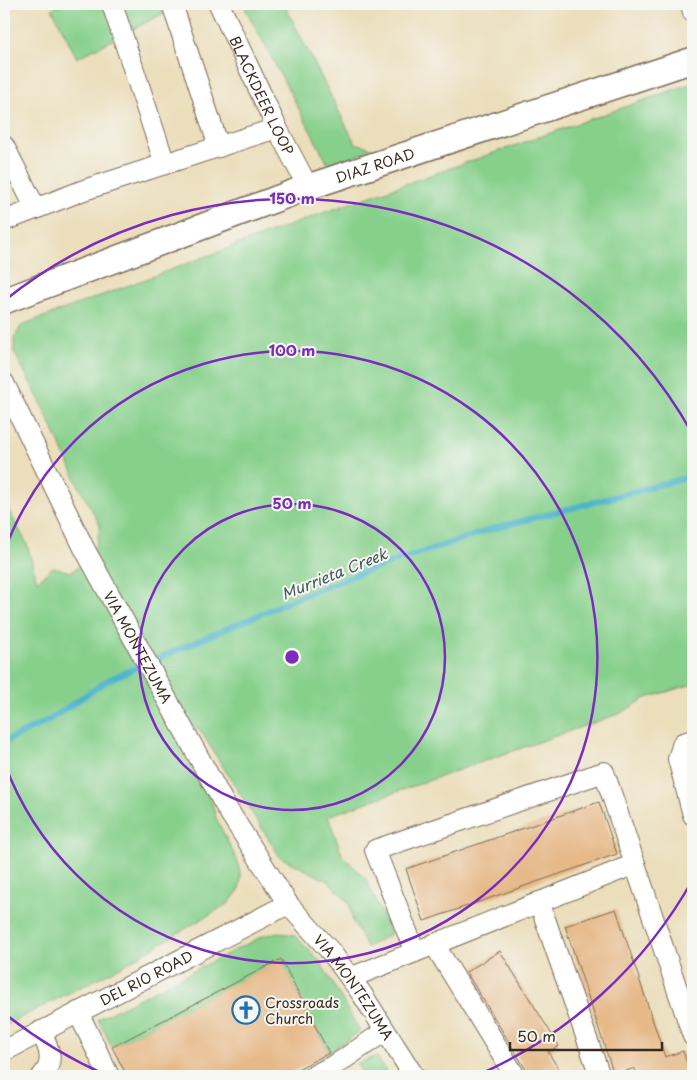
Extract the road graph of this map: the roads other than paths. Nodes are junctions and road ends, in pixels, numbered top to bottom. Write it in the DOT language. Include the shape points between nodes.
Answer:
graph roads {
  1 [pos="112,4"];
  2 [pos="172,4"];
  3 [pos="219,4"];
  4 [pos="690,4"];
  5 [pos="693,12"];
  6 [pos="693,60"];
  7 [pos="277,128"];
  8 [pos="4,146"];
  9 [pos="219,147"];
  10 [pos="165,164"];
  11 [pos="308,186"];
  12 [pos="36,209"];
  13 [pos="4,221"];
  14 [pos="4,301"];
  15 [pos="4,383"];
  16 [pos="693,740"];
  17 [pos="693,815"];
  18 [pos="635,864"];
  19 [pos="540,902"];
  20 [pos="288,904"];
  21 [pos="434,944"];
  22 [pos="415,952"];
  23 [pos="350,978"];
  24 [pos="78,1012"];
  25 [pos="385,1030"];
  26 [pos="41,1031"];
  27 [pos="693,1036"];
  28 [pos="4,1051"];
  29 [pos="42,1076"];
  30 [pos="109,1076"];
  31 [pos="313,1076"];
  32 [pos="414,1076"];
  33 [pos="515,1076"];
  34 [pos="600,1076"];
  1 -- 10 [label="street"];
  2 -- 9 [label="street"];
  3 -- 7 [label="street, BLACKDEER LOOP"];
  4 -- 5 [label="street"];
  6 -- 11 [label="main road, DIAZ ROAD"];
  7 -- 9 [label="street"];
  7 -- 11 [label="street, BLACKDEER LOOP"];
  8 -- 12 [label="street"];
  9 -- 10 [label="street"];
  10 -- 12 [label="street"];
  11 -- 14 [label="main road, DIAZ ROAD"];
  12 -- 13 [label="street"];
  15 -- 20 [label="street, VIA MONTEZUMA" via="84,548 226,807"];
  16 -- 17 [label="street" via="683,743 678,759"];
  18 -- 19 [label="street"];
  18 -- 22 [label="street" via="604,772 375,850"];
  18 -- 27 [label="street"];
  19 -- 21 [label="street"];
  19 -- 34 [label="street"];
  20 -- 23 [label="street, VIA MONTEZUMA"];
  20 -- 24 [label="street, DEL RIO ROAD"];
  21 -- 22 [label="street"];
  21 -- 33 [label="street"];
  22 -- 23 [label="street"];
  23 -- 25 [label="street, VIA MONTEZUMA"];
  24 -- 26 [label="street, DEL RIO ROAD"];
  24 -- 30 [label="street"];
  25 -- 31 [label="street" via="338,1063"];
  25 -- 32 [label="street, VIA MONTEZUMA"];
  26 -- 28 [label="street, DEL RIO ROAD"];
  26 -- 29 [label="street" via="50,1049 47,1071"];
}
